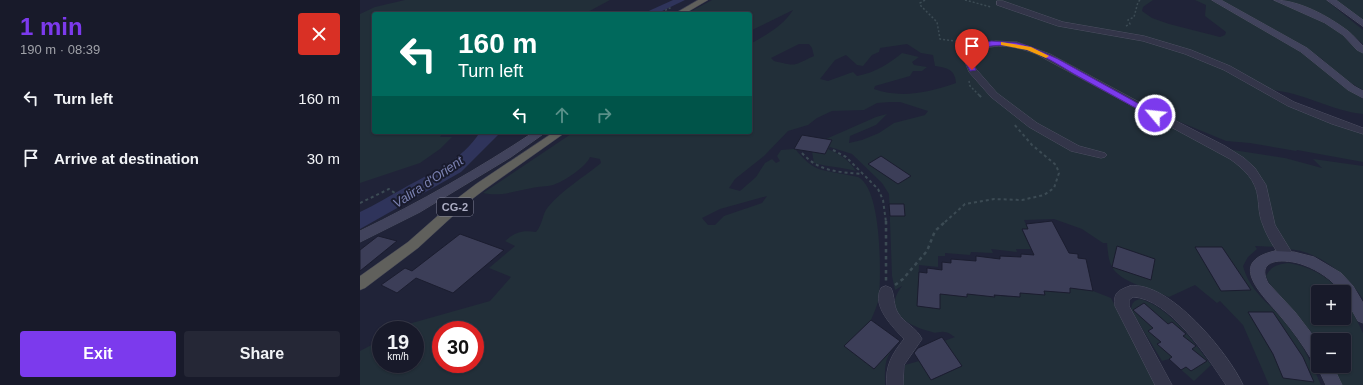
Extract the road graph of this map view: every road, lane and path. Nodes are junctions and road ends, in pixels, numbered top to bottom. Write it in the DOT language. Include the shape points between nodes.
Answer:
graph roads {
  1 [pos="695,0"];
  2 [pos="704,0"];
  3 [pos="925,0"];
  4 [pos="1140,0"];
  5 [pos="1216,0"];
  6 [pos="1278,0"];
  7 [pos="1331,0"];
  8 [pos="1000,4"];
  9 [pos="675,12"];
  10 [pos="682,12"];
  11 [pos="1363,24"];
  12 [pos="1120,25"];
  13 [pos="965,47"];
  14 [pos="1363,50"];
  15 [pos="966,75"];
  16 [pos="1363,95"];
  17 [pos="987,102"];
  18 [pos="1010,121"];
  19 [pos="1363,130"];
  20 [pos="523,134"];
  21 [pos="538,134"];
  22 [pos="557,134"];
  23 [pos="833,150"];
  24 [pos="802,153"];
  25 [pos="1100,155"];
  26 [pos="488,166"];
  27 [pos="863,174"];
  28 [pos="360,203"];
  29 [pos="416,209"];
  30 [pos="360,237"];
  31 [pos="1287,256"];
  32 [pos="360,284"];
  33 [pos="886,292"];
  34 [pos="1363,317"];
  35 [pos="1311,344"];
  36 [pos="1329,373"];
  37 [pos="895,385"];
  38 [pos="1164,385"];
  39 [pos="1235,385"];
  40 [pos="1334,385"];
  1 -- 9 [label="highway"];
  2 -- 10 [label="highway"];
  3 -- 13 [label="path" via="920,3 921,9 935,19 940,39 968,44"];
  4 -- 12 [label="path" via="1134,17 1128,20 1130,24"];
  5 -- 16 [label="main road" via="1304,50"];
  6 -- 14 [label="main road" via="1308,11 1332,24"];
  7 -- 11 [label="main road"];
  8 -- 19 [label="street" via="1061,24 1144,39 1188,52 1227,68 1291,104"];
  15 -- 17 [label="path" via="970,86"];
  18 -- 33 [label="path" via="1021,130 1032,145 1056,165 1059,173 1054,188 1044,195 1022,200 994,199 965,204 935,231 927,251 903,279"];
  20 -- 26 [label="main road"];
  21 -- 26 [label="main road"];
  22 -- 32 [label="highway, CG-2" via="463,200 413,245"];
  23 -- 27 [label="path" via="848,156"];
  24 -- 27 [label="path" via="817,167 836,172"];
  25 -- 31 [label="street" via="1075,149 1055,140 1022,117 994,95 979,79 967,57 974,49 991,43 1029,48 1240,160 1260,182 1268,224"];
  26 -- 29 [label="main road"];
  27 -- 33 [label="path" via="873,182 880,193 886,216"];
  28 -- 29 [label="path" via="389,189"];
  29 -- 30 [label="main road"];
  31 -- 34 [label="main road" via="1310,261 1336,278 1347,288"];
  31 -- 35 [label="main road" via="1265,258 1258,268 1258,278 1265,290"];
  33 -- 37 [label="street" via="888,308 893,318 914,339 896,363"];
  36 -- 40 [label="main road"];
  38 -- 39 [label="street" via="1122,306 1121,298 1126,293 1135,291 1149,295 1190,324"];
}
